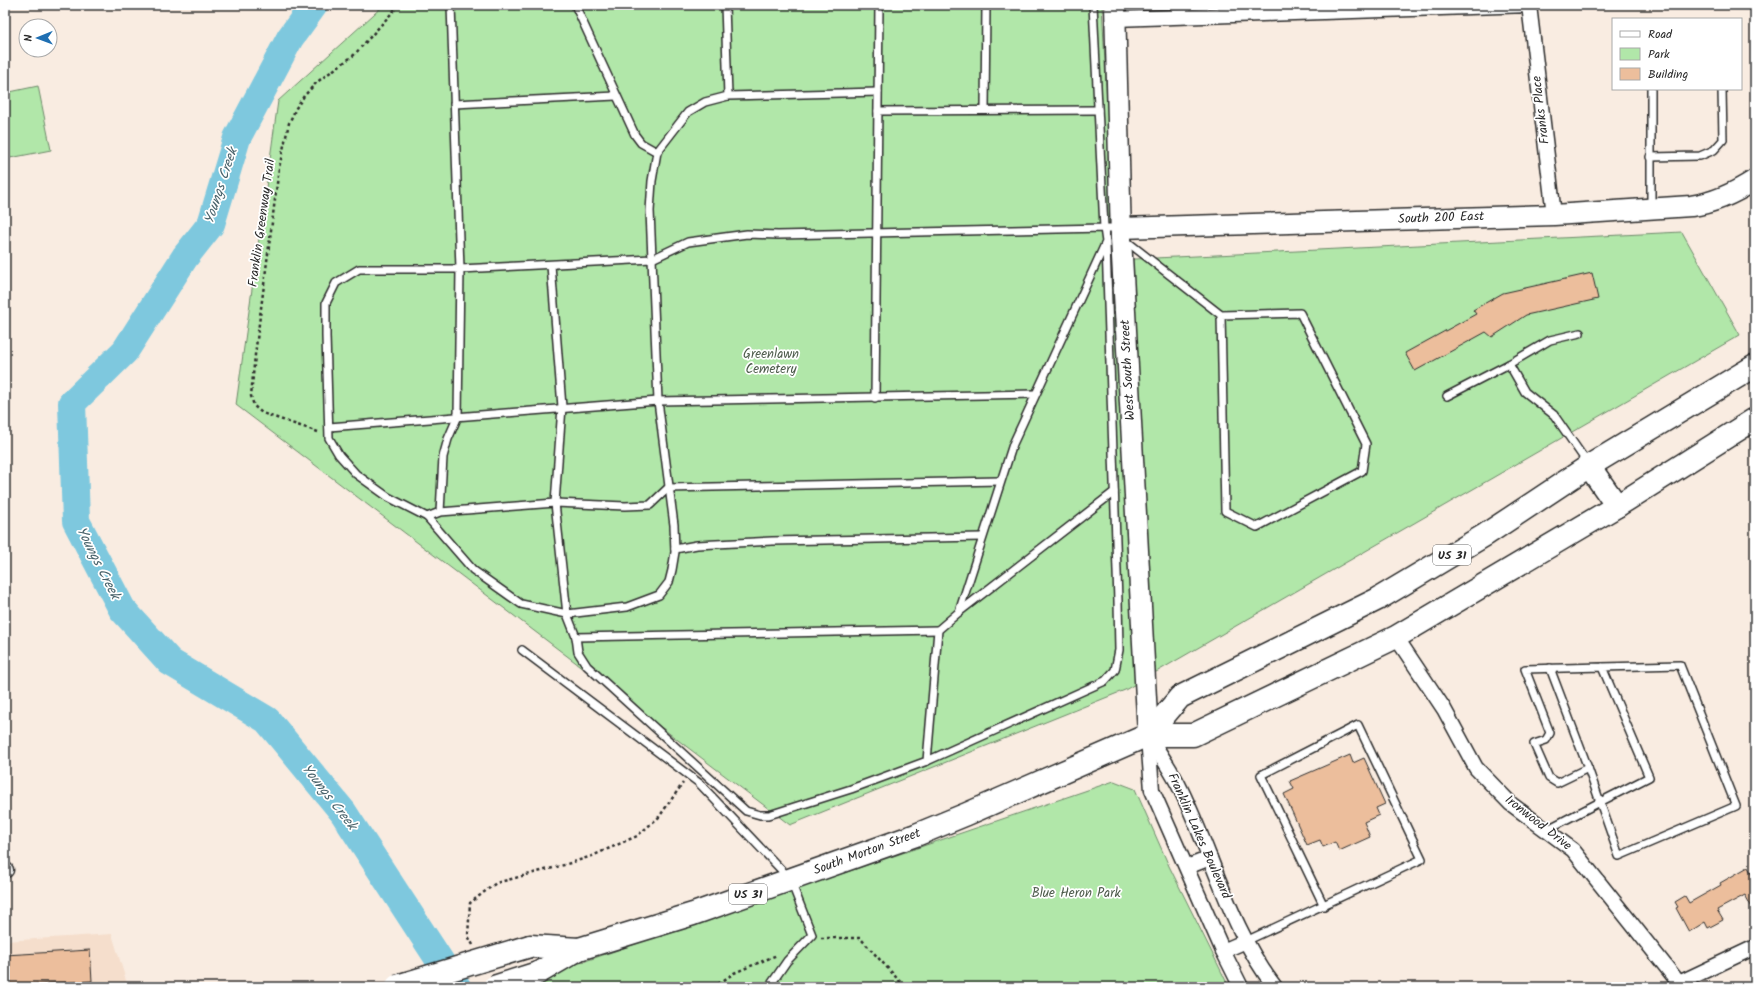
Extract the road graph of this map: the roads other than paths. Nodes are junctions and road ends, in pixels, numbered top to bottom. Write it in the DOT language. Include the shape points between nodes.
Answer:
graph roads {
  1 [pos="451,5"];
  2 [pos="575,5"];
  3 [pos="725,5"];
  4 [pos="879,5"];
  5 [pos="986,5"];
  6 [pos="1093,5"];
  7 [pos="1529,5"];
  8 [pos="1115,12"];
  9 [pos="1650,90"];
  10 [pos="1722,90"];
  11 [pos="878,92"];
  12 [pos="616,96"];
  13 [pos="728,96"];
  14 [pos="454,104"];
  15 [pos="985,110"];
  16 [pos="1098,110"];
  17 [pos="878,111"];
  18 [pos="657,152"];
  19 [pos="1650,157"];
  20 [pos="1755,180"];
  21 [pos="1651,208"];
  22 [pos="1554,214"];
  23 [pos="877,232"];
  24 [pos="1113,234"];
  25 [pos="652,259"];
  26 [pos="550,265"];
  27 [pos="460,270"];
  28 [pos="1222,315"];
  29 [pos="1580,333"];
  30 [pos="1509,364"];
  31 [pos="1755,366"];
  32 [pos="1035,394"];
  33 [pos="1447,396"];
  34 [pos="875,398"];
  35 [pos="658,401"];
  36 [pos="562,407"];
  37 [pos="458,416"];
  38 [pos="1755,418"];
  39 [pos="329,426"];
  40 [pos="1589,466"];
  41 [pos="1000,481"];
  42 [pos="668,488"];
  43 [pos="1114,492"];
  44 [pos="555,504"];
  45 [pos="1617,506"];
  46 [pos="440,512"];
  47 [pos="426,517"];
  48 [pos="982,537"];
  49 [pos="675,549"];
  50 [pos="959,612"];
  51 [pos="567,614"];
  52 [pos="938,630"];
  53 [pos="576,636"];
  54 [pos="1396,637"];
  55 [pos="522,650"];
  56 [pos="1602,667"];
  57 [pos="1550,668"];
  58 [pos="1148,735"];
  59 [pos="927,761"];
  60 [pos="1588,768"];
  61 [pos="1600,802"];
  62 [pos="1546,830"];
  63 [pos="1210,858"];
  64 [pos="1187,868"];
  65 [pos="790,879"];
  66 [pos="1324,906"];
  67 [pos="1246,941"];
  68 [pos="1755,947"];
  69 [pos="579,949"];
  70 [pos="1223,951"];
  71 [pos="1678,985"];
  72 [pos="395,986"];
  73 [pos="494,987"];
  74 [pos="769,987"];
  75 [pos="1241,987"];
  76 [pos="1275,987"];
  1 -- 14 [label="lane"];
  2 -- 12 [label="lane"];
  3 -- 13 [label="lane"];
  4 -- 11 [label="lane"];
  5 -- 15 [label="lane"];
  6 -- 16 [label="lane"];
  7 -- 8 [label="street"];
  7 -- 22 [label="street, Franks Place"];
  8 -- 24 [label="street, West South Street"];
  9 -- 19 [label="lane"];
  10 -- 19 [label="lane" via="1723,140 1714,150 1700,156"];
  11 -- 13 [label="lane"];
  11 -- 17 [label="lane"];
  12 -- 14 [label="lane"];
  12 -- 18 [label="lane" via="638,139"];
  13 -- 18 [label="lane" via="705,102 688,112"];
  14 -- 27 [label="lane"];
  15 -- 16 [label="lane"];
  15 -- 17 [label="lane"];
  16 -- 24 [label="lane"];
  17 -- 23 [label="lane"];
  18 -- 25 [label="lane" via="650,211"];
  19 -- 21 [label="lane"];
  20 -- 21 [label="street, South 200 East" via="1706,204"];
  21 -- 22 [label="street, South 200 East"];
  22 -- 24 [label="street, South 200 East"];
  23 -- 24 [label="lane"];
  23 -- 25 [label="lane" via="747,234 709,238 688,242"];
  23 -- 34 [label="lane"];
  24 -- 28 [label="lane"];
  24 -- 32 [label="lane"];
  24 -- 43 [label="lane"];
  24 -- 58 [label="street, West South Street"];
  25 -- 26 [label="lane"];
  25 -- 35 [label="lane"];
  26 -- 27 [label="lane"];
  26 -- 36 [label="lane"];
  27 -- 37 [label="lane"];
  27 -- 39 [label="lane" via="359,269 336,283 326,303"];
  28 -- 28 [label="lane" via="1225,511 1257,527 1362,471 1366,444 1300,313"];
  29 -- 30 [label="lane" via="1550,340"];
  30 -- 33 [label="lane"];
  30 -- 40 [label="lane" via="1525,392 1554,415"];
  31 -- 40 [label="main road, US 31"];
  32 -- 34 [label="lane"];
  32 -- 41 [label="lane"];
  34 -- 35 [label="lane"];
  35 -- 36 [label="lane"];
  35 -- 42 [label="lane"];
  36 -- 37 [label="lane"];
  36 -- 44 [label="lane"];
  37 -- 39 [label="lane"];
  37 -- 46 [label="lane" via="443,457"];
  38 -- 45 [label="main road, US 31"];
  39 -- 47 [label="lane" via="329,438 339,455 356,474"];
  40 -- 45 [label="main road"];
  40 -- 58 [label="main road, US 31" via="1484,535 1378,599 1180,697"];
  41 -- 42 [label="lane"];
  41 -- 48 [label="lane"];
  42 -- 44 [label="lane" via="650,505"];
  42 -- 49 [label="lane"];
  43 -- 50 [label="lane"];
  43 -- 59 [label="lane" via="1119,650 1115,670 1105,681"];
  44 -- 46 [label="lane"];
  44 -- 51 [label="lane"];
  45 -- 54 [label="main road, US 31"];
  46 -- 47 [label="lane"];
  47 -- 51 [label="lane" via="473,570 515,600 522,604"];
  48 -- 49 [label="lane" via="772,542 697,545"];
  48 -- 50 [label="lane"];
  49 -- 51 [label="lane" via="670,582 659,595 627,607"];
  50 -- 52 [label="lane"];
  51 -- 53 [label="lane"];
  52 -- 53 [label="lane"];
  52 -- 59 [label="lane"];
  53 -- 59 [label="lane" via="578,652 587,666 746,811 753,814 769,815"];
  54 -- 58 [label="main road, US 31" via="1193,735"];
  54 -- 62 [label="street, Ironwood Drive" via="1444,709 1476,768 1511,804"];
  55 -- 65 [label="lane" via="699,783"];
  56 -- 57 [label="lane"];
  56 -- 61 [label="lane" via="1649,777"];
  56 -- 61 [label="lane" via="1680,665 1736,806 1619,856"];
  57 -- 60 [label="lane"];
  57 -- 60 [label="lane" via="1525,669 1550,733 1546,740 1534,744 1549,778 1557,783"];
  58 -- 63 [label="street, Franklin Lakes Boulevard" via="1178,784"];
  58 -- 64 [label="street, Franklin Lakes Boulevard" via="1152,790"];
  58 -- 65 [label="main road, South Morton Street / US 31" via="916,835"];
  60 -- 61 [label="lane"];
  61 -- 62 [label="lane"];
  62 -- 71 [label="street, Ironwood Drive" via="1573,850"];
  63 -- 64 [label="street"];
  63 -- 67 [label="street, Franklin Lakes Boulevard"];
  64 -- 70 [label="street, Franklin Lakes Boulevard"];
  65 -- 69 [label="main road, South Morton Street / US 31" via="693,914"];
  65 -- 74 [label="lane" via="812,935 787,961"];
  66 -- 66 [label="lane" via="1422,859 1358,725 1261,775"];
  66 -- 67 [label="lane"];
  67 -- 70 [label="street"];
  67 -- 76 [label="street, Franklin Lakes Boulevard" via="1260,968"];
  68 -- 71 [label="street"];
  69 -- 72 [label="main road, South Morton Street / US 31, bridge" via="530,946"];
  69 -- 73 [label="main road, South Morton Street / US 31, bridge" via="538,973"];
  70 -- 75 [label="street, Franklin Lakes Boulevard"];
}
